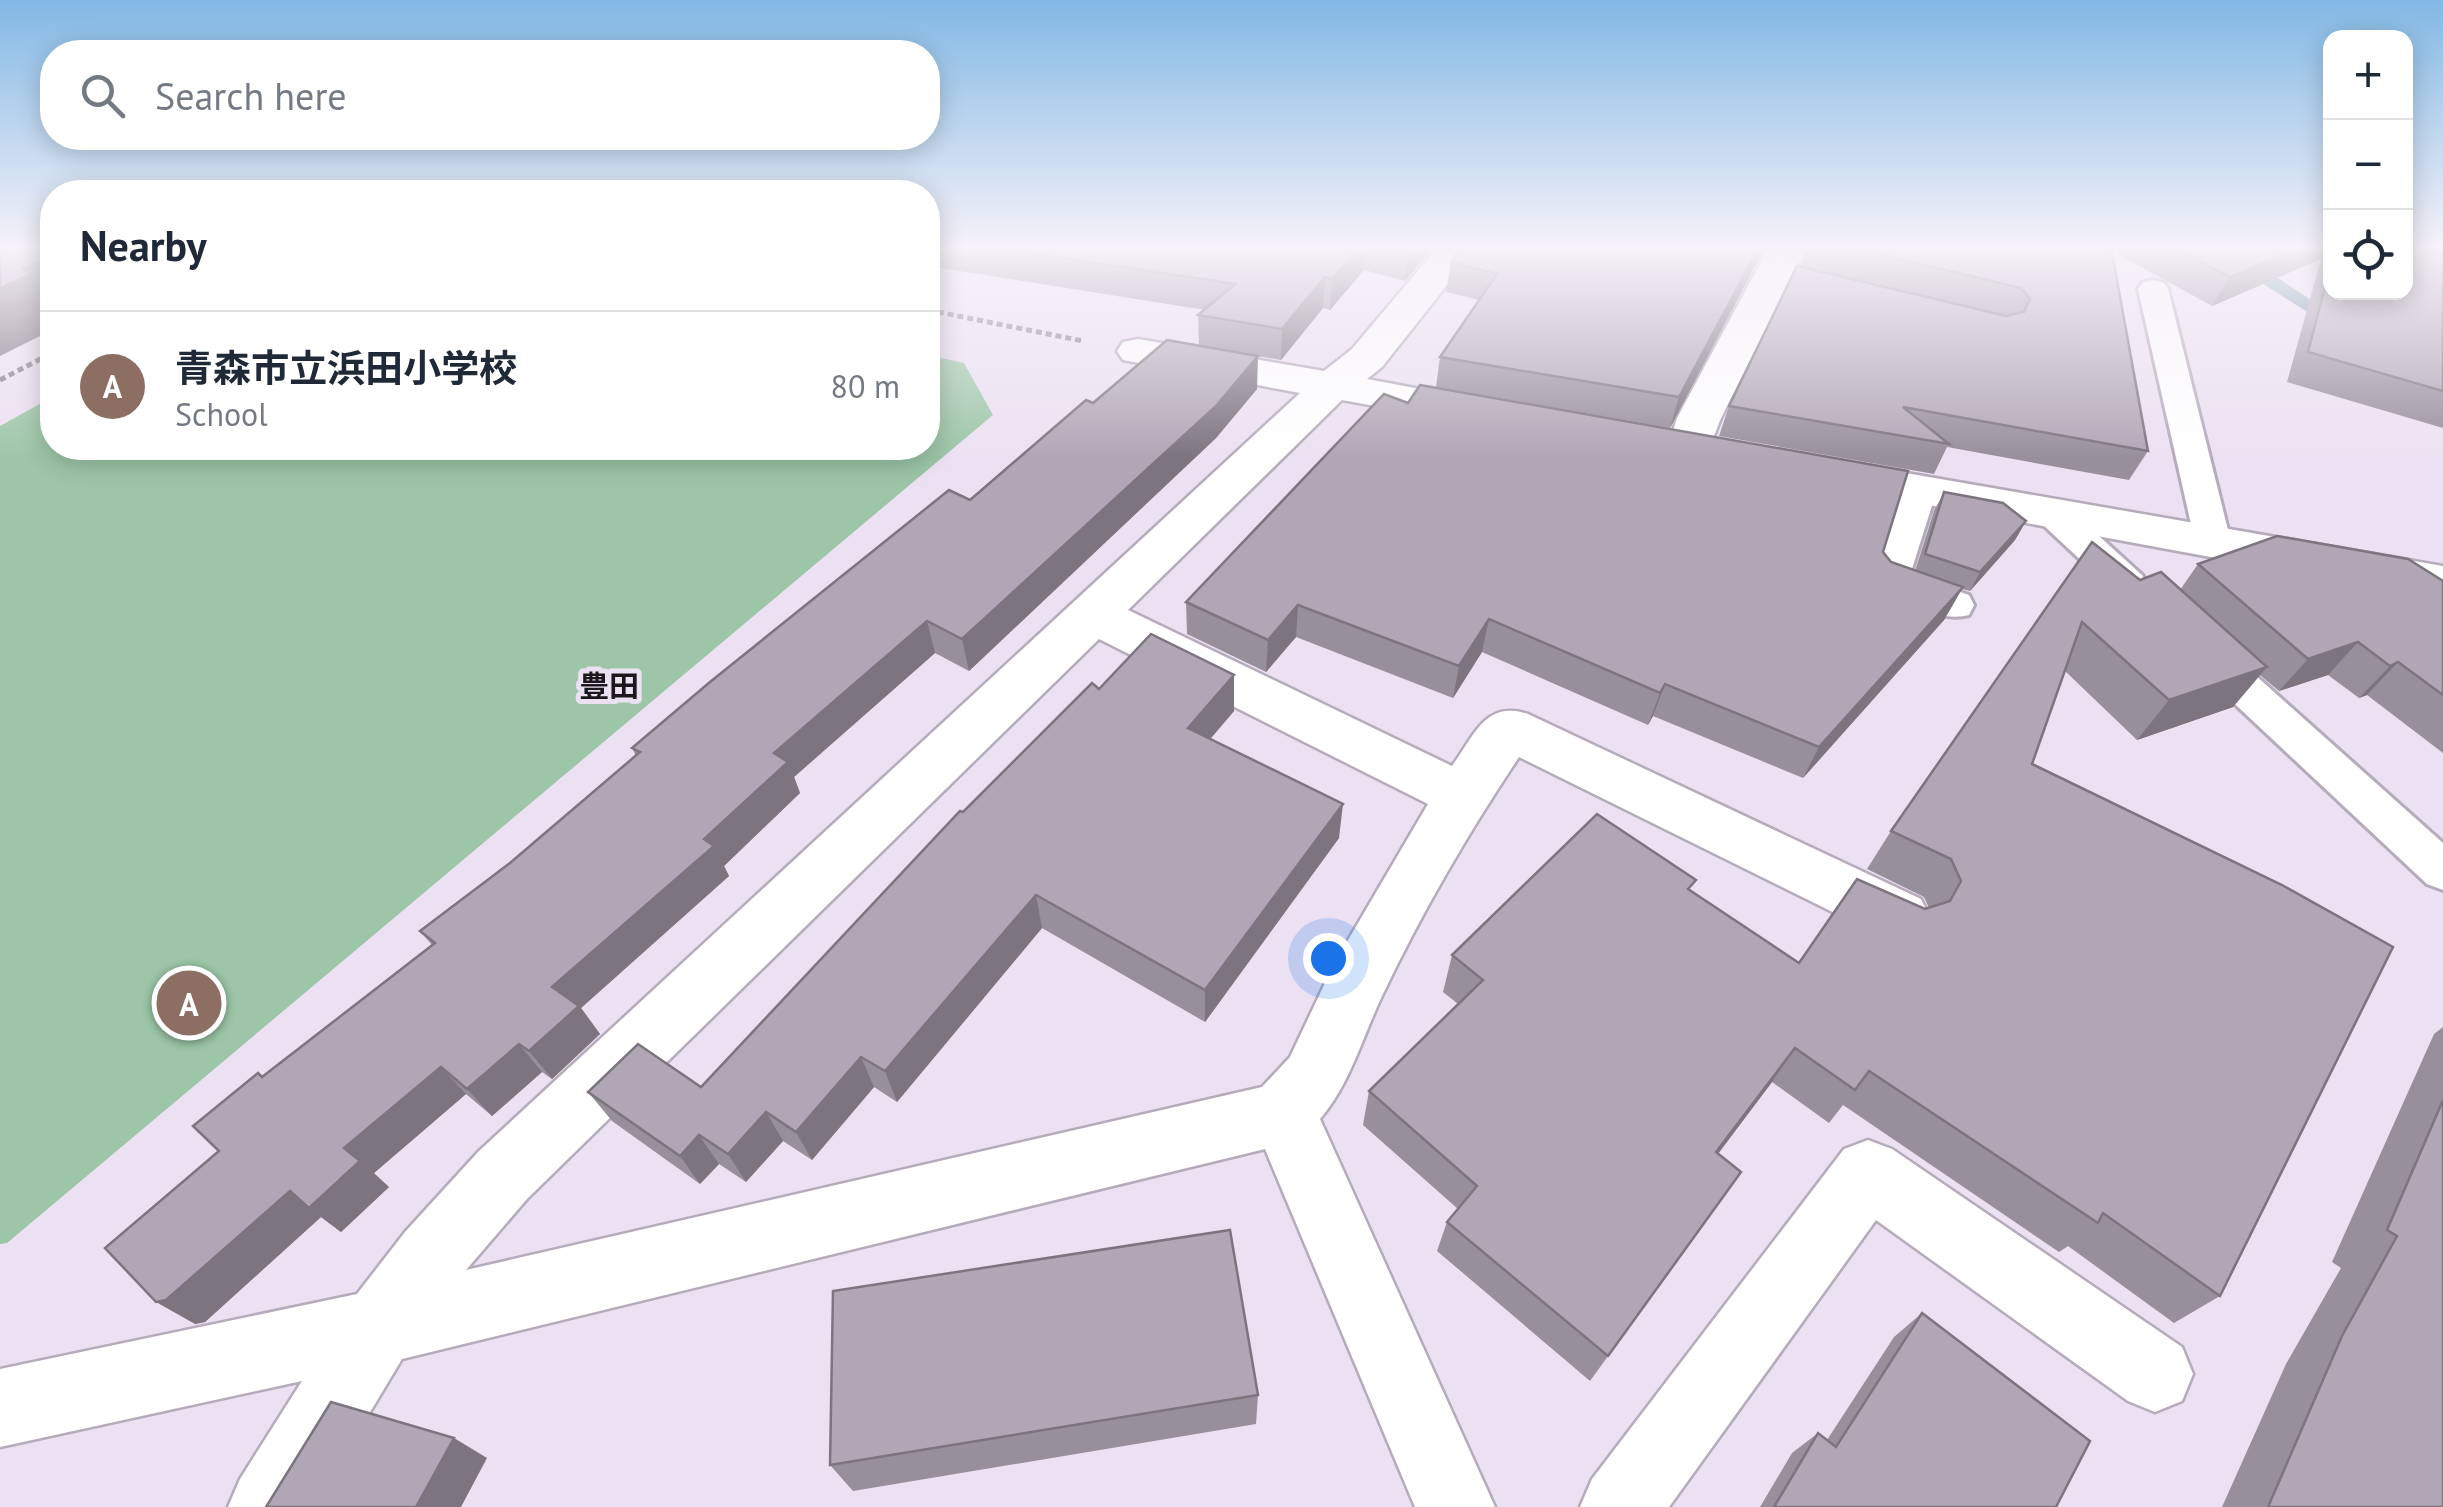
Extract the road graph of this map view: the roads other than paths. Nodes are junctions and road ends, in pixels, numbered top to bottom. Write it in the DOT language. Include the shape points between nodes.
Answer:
graph roads {
  1 [pos="1400,317"];
  2 [pos="1761,317"];
  3 [pos="2160,317"];
  4 [pos="1138,351"];
  5 [pos="1332,386"];
  6 [pos="1520,419"];
  7 [pos="1689,449"];
  8 [pos="1785,466"];
  9 [pos="1919,490"];
  10 [pos="2053,514"];
  11 [pos="2213,542"];
  12 [pos="2432,587"];
  13 [pos="1955,605"];
  14 [pos="1090,614"];
  15 [pos="1462,796"];
  16 [pos="2443,871"];
  17 [pos="1900,917"];
  18 [pos="1283,1112"];
  19 [pos="379,1327"];
  20 [pos="2155,1374"];
  21 [pos="0,1408"];
  22 [pos="268,1507"];
  23 [pos="1455,1507"];
  24 [pos="1620,1507"];
  1 -- 5 [label="street" via="1367,358"];
  2 -- 7 [label="street" via="1699,418"];
  3 -- 11 [label="lane"];
  4 -- 5 [label="street"];
  5 -- 6 [label="street"];
  5 -- 14 [label="street"];
  8 -- 9 [label="street"];
  9 -- 10 [label="street"];
  9 -- 13 [label="lane" via="1889,582"];
  10 -- 11 [label="street"];
  10 -- 16 [label="lane"];
  11 -- 12 [label="street"];
  14 -- 15 [label="street"];
  14 -- 19 [label="street" via="503,1175"];
  15 -- 17 [label="street" via="1509,728"];
  15 -- 18 [label="street" via="1356,983 1313,1078"];
  18 -- 19 [label="street"];
  18 -- 23 [label="street"];
  19 -- 21 [label="street"];
  19 -- 22 [label="street"];
  20 -- 24 [label="street" via="1868,1173"];
}
